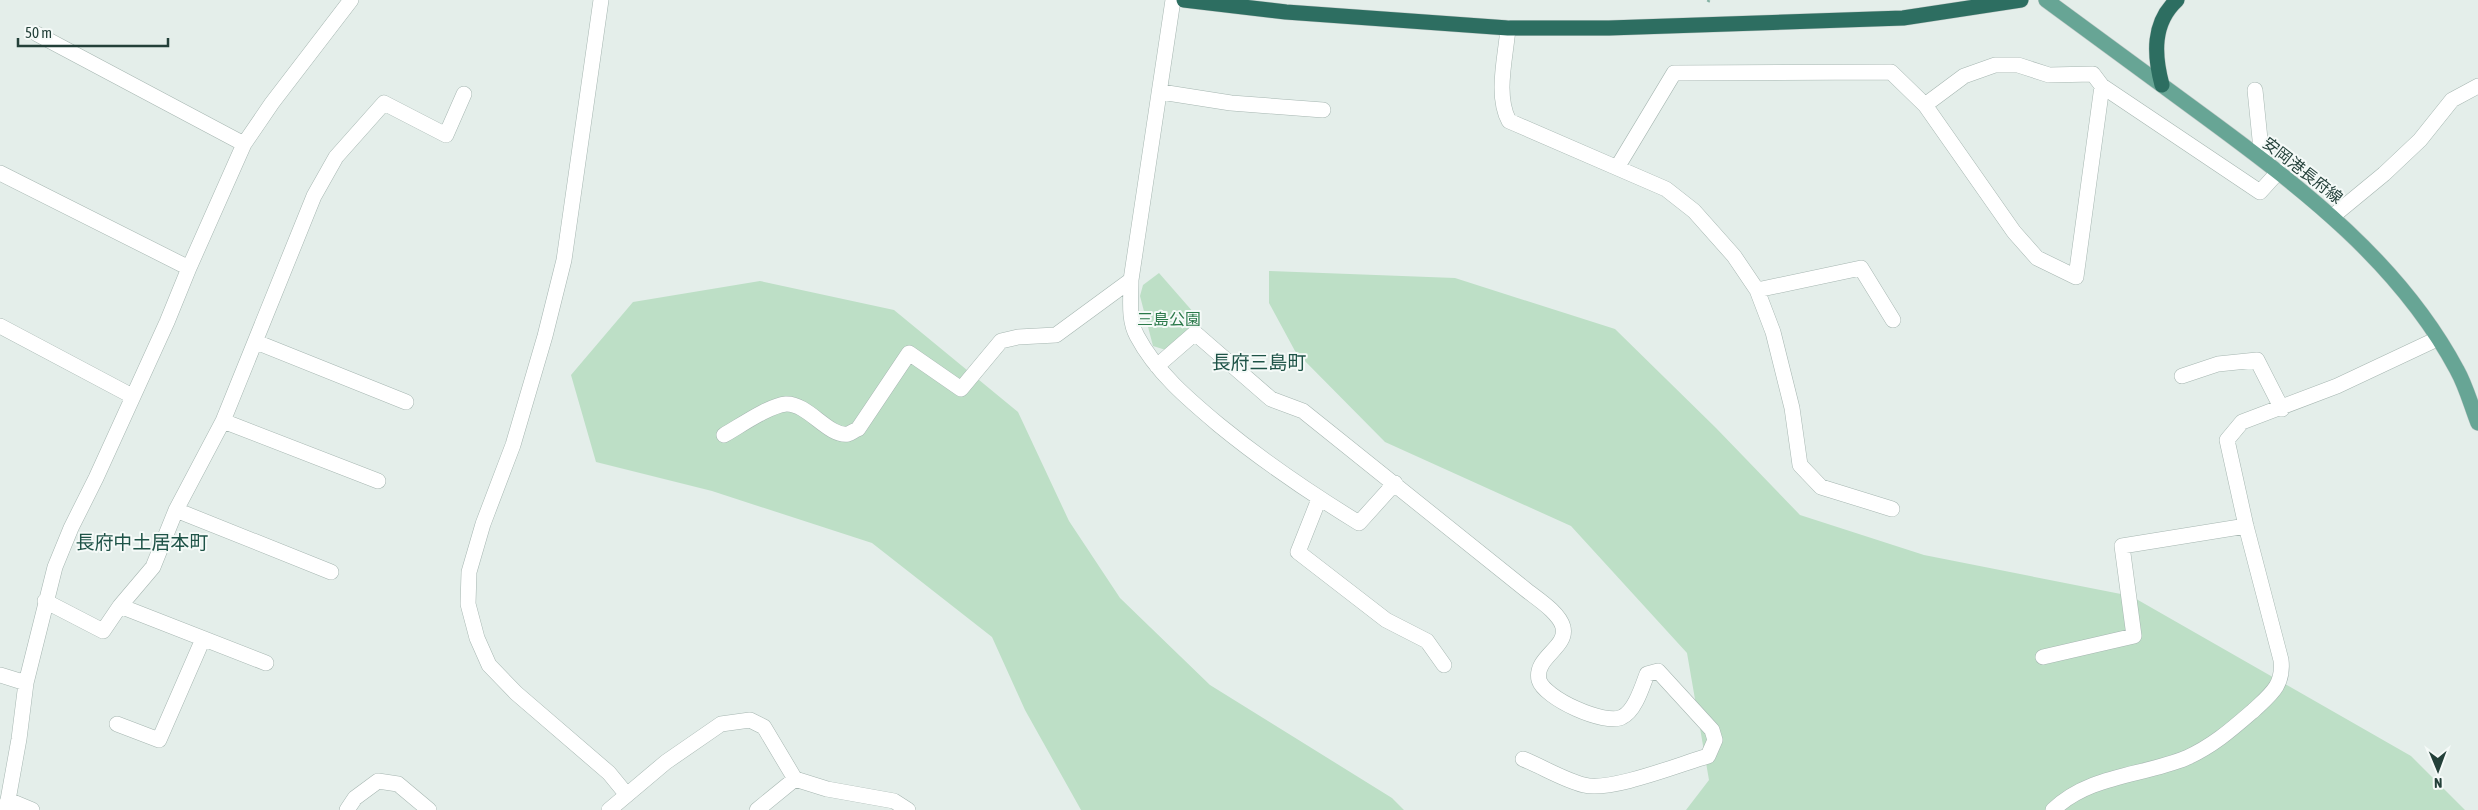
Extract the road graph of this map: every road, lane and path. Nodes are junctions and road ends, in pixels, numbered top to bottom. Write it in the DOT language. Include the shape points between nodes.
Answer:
graph roads {
  1 [pos="350,0"];
  2 [pos="601,0"];
  3 [pos="1173,0"];
  4 [pos="1184,0"];
  5 [pos="2021,0"];
  6 [pos="2046,0"];
  7 [pos="2177,0"];
  8 [pos="1508,28"];
  9 [pos="37,34"];
  10 [pos="2162,85"];
  11 [pos="2102,86"];
  12 [pos="2478,86"];
  13 [pos="2255,90"];
  14 [pos="1161,92"];
  15 [pos="464,94"];
  16 [pos="1931,101"];
  17 [pos="1323,110"];
  18 [pos="244,144"];
  19 [pos="2262,159"];
  20 [pos="1618,166"];
  21 [pos="2279,172"];
  22 [pos="0,173"];
  23 [pos="2333,216"];
  24 [pos="189,268"];
  25 [pos="1131,280"];
  26 [pos="1757,290"];
  27 [pos="1893,320"];
  28 [pos="0,326"];
  29 [pos="2437,338"];
  30 [pos="256,342"];
  31 [pos="1157,366"];
  32 [pos="2182,376"];
  33 [pos="132,396"];
  34 [pos="406,402"];
  35 [pos="2282,408"];
  36 [pos="223,421"];
  37 [pos="2478,423"];
  38 [pos="724,435"];
  39 [pos="378,481"];
  40 [pos="1395,483"];
  41 [pos="1319,499"];
  42 [pos="1892,509"];
  43 [pos="176,510"];
  44 [pos="2246,526"];
  45 [pos="331,572"];
  46 [pos="45,602"];
  47 [pos="120,606"];
  48 [pos="203,640"];
  49 [pos="2043,657"];
  50 [pos="266,663"];
  51 [pos="1444,665"];
  52 [pos="0,675"];
  53 [pos="26,683"];
  54 [pos="116,724"];
  55 [pos="1523,759"];
  56 [pos="796,779"];
  57 [pos="627,795"];
  58 [pos="6,805"];
  59 [pos="32,810"];
  60 [pos="347,810"];
  61 [pos="429,810"];
  62 [pos="609,810"];
  63 [pos="757,810"];
  64 [pos="908,810"];
  65 [pos="2053,810"];
  1 -- 18 [label="street"];
  2 -- 57 [label="street" via="564,260 513,445 469,572 468,604 477,638 489,665 516,693 609,773"];
  3 -- 14 [label="street"];
  4 -- 8 [label="highway" via="1286,12"];
  5 -- 8 [label="highway" via="1903,18 1609,28"];
  6 -- 10 [label="main road, 安岡港長府線"];
  7 -- 10 [label="highway" via="2167,9 2157,33 2155,60"];
  8 -- 20 [label="street" via="1502,93 1504,112 1509,121"];
  9 -- 18 [label="street"];
  10 -- 19 [label="main road, 安岡港長府線"];
  11 -- 16 [label="street" via="2093,74 2050,75 2018,65 1996,65 1964,76"];
  11 -- 16 [label="street" via="2076,277 2037,258 2020,238"];
  11 -- 21 [label="street" via="2260,192"];
  12 -- 23 [label="street" via="2452,100 2420,140"];
  13 -- 19 [label="street"];
  14 -- 17 [label="street" via="1230,103"];
  14 -- 25 [label="street"];
  15 -- 30 [label="street" via="446,134 384,103 336,157 314,196"];
  16 -- 20 [label="street" via="1891,72 1674,73"];
  18 -- 24 [label="street"];
  19 -- 21 [label="main road, 安岡港長府線"];
  20 -- 26 [label="street" via="1666,189 1694,211 1734,256"];
  21 -- 23 [label="main road, 安岡港長府線"];
  22 -- 24 [label="street"];
  23 -- 29 [label="main road, 安岡港長府線" via="2386,270"];
  24 -- 33 [label="street" via="168,322"];
  25 -- 31 [label="street" via="1130,317 1136,335"];
  25 -- 38 [label="street" via="1056,335 1001,341 961,389 909,353 858,429 848,434 837,432 800,407 789,404 778,405"];
  26 -- 27 [label="street" via="1862,268"];
  26 -- 42 [label="street" via="1773,332 1792,408 1800,465 1821,487"];
  28 -- 33 [label="street"];
  29 -- 35 [label="street" via="2337,386"];
  29 -- 37 [label="main road, 安岡港長府線" via="2457,370"];
  30 -- 34 [label="street"];
  30 -- 36 [label="street"];
  31 -- 40 [label="street" via="1194,333 1271,399 1303,411"];
  31 -- 41 [label="street" via="1204,412 1258,457"];
  32 -- 35 [label="street" via="2218,364 2257,360"];
  33 -- 46 [label="street" via="70,528"];
  35 -- 44 [label="street" via="2242,422 2226,440"];
  36 -- 39 [label="street"];
  36 -- 43 [label="street"];
  40 -- 41 [label="street" via="1359,523"];
  40 -- 55 [label="street" via="1555,614 1563,626 1563,637 1539,667 1546,693 1595,717 1622,717 1631,709 1647,674 1658,671 1712,730 1715,740 1708,756 1598,786 1584,785"];
  41 -- 51 [label="street" via="1298,552 1386,620 1427,641"];
  43 -- 45 [label="street"];
  43 -- 47 [label="street" via="153,567"];
  44 -- 49 [label="street" via="2122,546 2134,636"];
  44 -- 65 [label="street" via="2282,660 2276,690 2215,744 2185,758 2082,788"];
  46 -- 47 [label="street" via="103,631"];
  46 -- 53 [label="street"];
  47 -- 48 [label="street"];
  48 -- 50 [label="street"];
  48 -- 54 [label="street" via="159,740"];
  52 -- 53 [label="street"];
  53 -- 58 [label="street"];
  56 -- 57 [label="street" via="764,727 750,720 721,724 666,762"];
  56 -- 63 [label="street"];
  56 -- 64 [label="street" via="827,789 894,801"];
  57 -- 62 [label="street"];
  58 -- 59 [label="street"];
  60 -- 61 [label="street" via="355,798 378,781 398,784"];
}
